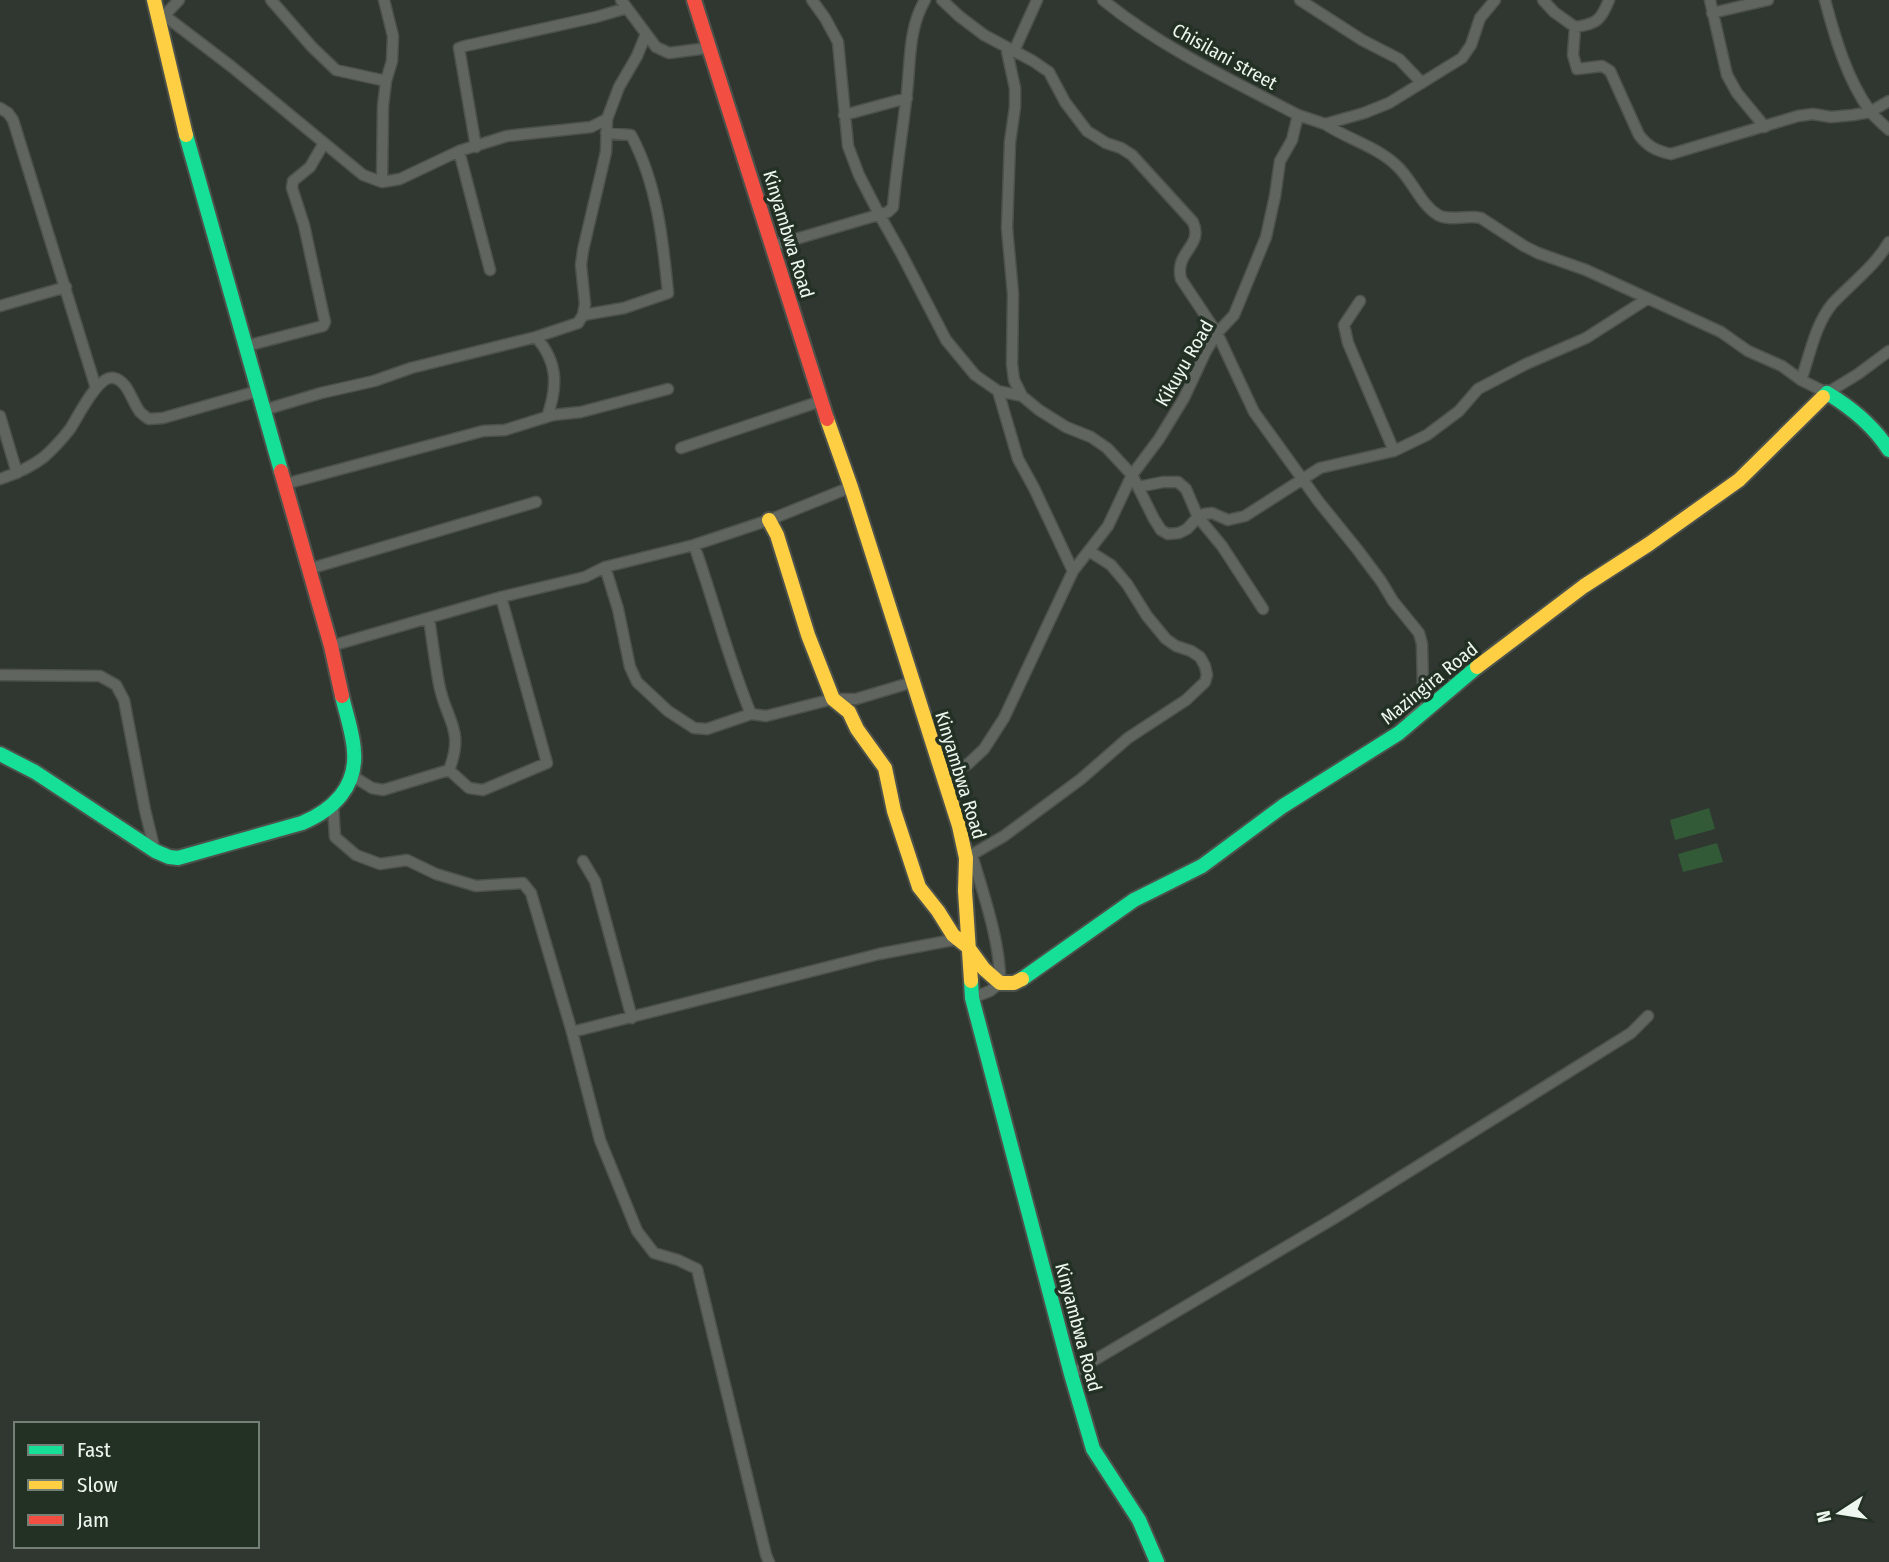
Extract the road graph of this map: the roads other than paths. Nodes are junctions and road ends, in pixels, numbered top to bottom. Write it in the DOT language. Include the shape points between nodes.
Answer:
graph roads {
  1 [pos="154,0"];
  2 [pos="179,0"];
  3 [pos="271,0"];
  4 [pos="384,0"];
  5 [pos="694,0"];
  6 [pos="812,0"];
  7 [pos="925,0"];
  8 [pos="942,0"];
  9 [pos="1037,0"];
  10 [pos="1103,0"];
  11 [pos="1300,0"];
  12 [pos="1495,0"];
  13 [pos="1543,0"];
  14 [pos="1609,0"];
  15 [pos="1710,0"];
  16 [pos="1768,0"];
  17 [pos="1825,0"];
  18 [pos="624,4"];
  19 [pos="1712,13"];
  20 [pos="162,18"];
  21 [pos="1575,27"];
  22 [pos="646,34"];
  23 [pos="708,48"];
  24 [pos="1010,49"];
  25 [pos="386,81"];
  26 [pos="1422,83"];
  27 [pos="907,98"];
  28 [pos="1889,101"];
  29 [pos="0,108"];
  30 [pos="1870,112"];
  31 [pos="845,115"];
  32 [pos="1298,115"];
  33 [pos="607,119"];
  34 [pos="1325,124"];
  35 [pos="1765,127"];
  36 [pos="1889,130"];
  37 [pos="606,133"];
  38 [pos="324,143"];
  39 [pos="476,147"];
  40 [pos="459,151"];
  41 [pos="382,182"];
  42 [pos="879,215"];
  43 [pos="1889,242"];
  44 [pos="772,246"];
  45 [pos="490,270"];
  46 [pos="66,286"];
  47 [pos="1647,299"];
  48 [pos="1360,301"];
  49 [pos="0,306"];
  50 [pos="583,315"];
  51 [pos="1217,333"];
  52 [pos="536,337"];
  53 [pos="246,346"];
  54 [pos="1889,351"];
  55 [pos="1801,380"];
  56 [pos="96,388"];
  57 [pos="668,389"];
  58 [pos="258,391"];
  59 [pos="998,391"];
  60 [pos="1827,393"];
  61 [pos="1022,396"];
  62 [pos="821,401"];
  63 [pos="264,410"];
  64 [pos="0,416"];
  65 [pos="547,417"];
  66 [pos="681,448"];
  67 [pos="1889,450"];
  68 [pos="1394,451"];
  69 [pos="17,473"];
  70 [pos="1132,475"];
  71 [pos="0,479"];
  72 [pos="1302,480"];
  73 [pos="285,484"];
  74 [pos="851,487"];
  75 [pos="1138,487"];
  76 [pos="536,502"];
  77 [pos="1198,517"];
  78 [pos="769,520"];
  79 [pos="694,545"];
  80 [pos="1088,551"];
  81 [pos="605,567"];
  82 [pos="309,569"];
  83 [pos="1073,571"];
  84 [pos="501,597"];
  85 [pos="1263,609"];
  86 [pos="429,618"];
  87 [pos="331,646"];
  88 [pos="0,675"];
  89 [pos="913,682"];
  90 [pos="833,699"];
  91 [pos="751,714"];
  92 [pos="1409,723"];
  93 [pos="0,754"];
  94 [pos="449,770"];
  95 [pos="351,775"];
  96 [pos="942,775"];
  97 [pos="333,805"];
  98 [pos="155,851"];
  99 [pos="969,856"];
  100 [pos="583,861"];
  101 [pos="963,943"];
  102 [pos="1000,984"];
  103 [pos="972,998"];
  104 [pos="1648,1016"];
  105 [pos="632,1018"];
  106 [pos="572,1032"];
  107 [pos="1071,1374"];
  108 [pos="769,1562"];
  109 [pos="1157,1562"];
  1 -- 20 [label="street"];
  2 -- 20 [label="street"];
  3 -- 25 [label="street" via="336,70"];
  4 -- 25 [label="street" via="393,36 393,61"];
  5 -- 23 [label="street, Kinyambwa Road"];
  6 -- 31 [label="street" via="838,42"];
  7 -- 27 [label="street" via="910,42"];
  8 -- 24 [label="street" via="984,36"];
  9 -- 24 [label="street"];
  10 -- 32 [label="street, Chisilani street" via="1196,62"];
  11 -- 26 [label="street" via="1399,59"];
  12 -- 26 [label="street" via="1480,18 1462,58"];
  13 -- 21 [label="street"];
  14 -- 21 [label="street" via="1602,16"];
  15 -- 19 [label="street"];
  16 -- 19 [label="street"];
  17 -- 30 [label="street" via="1852,78"];
  18 -- 22 [label="street"];
  18 -- 39 [label="street" via="596,18 459,48"];
  19 -- 35 [label="street" via="1727,75"];
  20 -- 38 [label="street" via="232,67"];
  20 -- 53 [label="street" via="184,127"];
  21 -- 35 [label="street" via="1577,69 1602,66 1610,71 1639,135 1657,152 1671,154"];
  22 -- 23 [label="street" via="656,47 670,53"];
  22 -- 33 [label="street"];
  23 -- 44 [label="street, Kinyambwa Road"];
  24 -- 51 [label="street" via="1049,72 1087,131 1132,155 1193,222 1196,237 1179,270"];
  24 -- 61 [label="street" via="1015,107 1007,228 1013,294 1012,364"];
  25 -- 41 [label="street"];
  26 -- 34 [label="street" via="1389,103"];
  27 -- 31 [label="street"];
  27 -- 42 [label="street" via="893,207"];
  28 -- 30 [label="street"];
  29 -- 46 [label="street" via="13,120"];
  30 -- 35 [label="street" via="1797,116"];
  30 -- 36 [label="street"];
  31 -- 42 [label="street" via="848,146"];
  32 -- 34 [label="street"];
  32 -- 51 [label="street, Kikuyu Road" via="1292,140 1280,161 1266,237 1234,315"];
  33 -- 37 [label="street"];
  33 -- 39 [label="street" via="591,127 507,136"];
  34 -- 47 [label="street" via="1394,162 1437,214 1481,218 1538,253"];
  37 -- 50 [label="street" via="606,152 581,265"];
  37 -- 50 [label="street" via="631,135 639,150 663,240 668,293"];
  38 -- 41 [label="street" via="363,175"];
  38 -- 53 [label="street" via="292,188 325,322"];
  39 -- 40 [label="street"];
  40 -- 41 [label="street" via="400,179"];
  40 -- 45 [label="street"];
  42 -- 44 [label="street"];
  42 -- 59 [label="street" via="946,340 975,375"];
  43 -- 55 [label="street" via="1831,305"];
  44 -- 62 [label="street, Kinyambwa Road"];
  46 -- 49 [label="street"];
  46 -- 56 [label="street"];
  47 -- 55 [label="street" via="1721,332"];
  47 -- 68 [label="street" via="1586,338 1478,389 1459,411 1427,435"];
  48 -- 68 [label="street" via="1344,325 1348,343"];
  50 -- 52 [label="street" via="578,323"];
  51 -- 70 [label="street, Kikuyu Road" via="1184,398"];
  51 -- 72 [label="street" via="1254,412"];
  52 -- 63 [label="street"];
  52 -- 65 [label="street" via="553,366"];
  53 -- 58 [label="street"];
  54 -- 60 [label="street"];
  55 -- 60 [label="street"];
  56 -- 58 [label="street" via="104,379 117,379 149,419"];
  56 -- 69 [label="street" via="44,457"];
  57 -- 65 [label="street"];
  58 -- 63 [label="street"];
  59 -- 61 [label="street"];
  59 -- 83 [label="street" via="1018,459"];
  60 -- 67 [label="street" via="1852,407"];
  60 -- 92 [label="street, Mazingira Road" via="1739,480 1584,586"];
  61 -- 70 [label="street" via="1107,448"];
  62 -- 66 [label="street"];
  62 -- 74 [label="street, Kinyambwa Road"];
  63 -- 73 [label="street"];
  64 -- 69 [label="street"];
  65 -- 73 [label="street"];
  68 -- 72 [label="street" via="1320,468"];
  69 -- 71 [label="street"];
  70 -- 75 [label="street"];
  70 -- 80 [label="street, Kikuyu Road" via="1108,526"];
  72 -- 77 [label="street" via="1245,516 1228,520 1208,513"];
  72 -- 92 [label="street" via="1419,633 1423,688"];
  73 -- 82 [label="street"];
  74 -- 78 [label="street"];
  74 -- 89 [label="street, Kinyambwa Road"];
  75 -- 77 [label="street" via="1178,482"];
  75 -- 77 [label="street" via="1161,530 1168,534 1179,533"];
  76 -- 82 [label="street"];
  77 -- 85 [label="street"];
  78 -- 79 [label="street"];
  78 -- 90 [label="street"];
  79 -- 81 [label="street"];
  79 -- 91 [label="street"];
  80 -- 83 [label="street, Kikuyu Road"];
  80 -- 99 [label="street" via="1111,565 1166,639 1200,657 1205,682 1004,836"];
  81 -- 84 [label="street" via="585,577"];
  81 -- 91 [label="street" via="637,682 694,728 707,729"];
  82 -- 87 [label="street"];
  83 -- 96 [label="street, Kikuyu Road" via="1004,718 968,764"];
  84 -- 86 [label="street"];
  84 -- 94 [label="street" via="547,763 483,789 469,788"];
  86 -- 87 [label="street"];
  86 -- 94 [label="street" via="440,688 456,733"];
  87 -- 95 [label="street" via="354,751"];
  88 -- 98 [label="street" via="89,675 116,685 124,700"];
  89 -- 90 [label="street" via="856,699"];
  89 -- 96 [label="street, Kinyambwa Road"];
  90 -- 91 [label="street" via="776,715"];
  90 -- 101 [label="street" via="849,712 882,763 916,879 949,930"];
  92 -- 102 [label="street, Mazingira Road" via="1202,866 1135,900 1027,976"];
  93 -- 98 [label="street"];
  94 -- 95 [label="street" via="383,790"];
  95 -- 97 [label="street"];
  96 -- 99 [label="street, Kinyambwa Road"];
  97 -- 98 [label="street" via="289,826 189,856 169,857"];
  97 -- 106 [label="street" via="335,837 356,855 380,864 407,860 476,886 523,883 531,893"];
  99 -- 101 [label="street, Kinyambwa Road"];
  99 -- 102 [label="street" via="995,941"];
  100 -- 105 [label="street" via="596,881"];
  101 -- 102 [label="street"];
  101 -- 103 [label="street, Kinyambwa Road"];
  101 -- 105 [label="street" via="879,954"];
  102 -- 103 [label="street"];
  103 -- 107 [label="street, Kinyambwa Road"];
  104 -- 107 [label="street" via="1631,1033 1334,1219"];
  105 -- 106 [label="street"];
  106 -- 108 [label="street" via="600,1140 637,1231 654,1253 697,1269"];
  107 -- 109 [label="street, Kinyambwa Road" via="1093,1449 1139,1520"];
}
